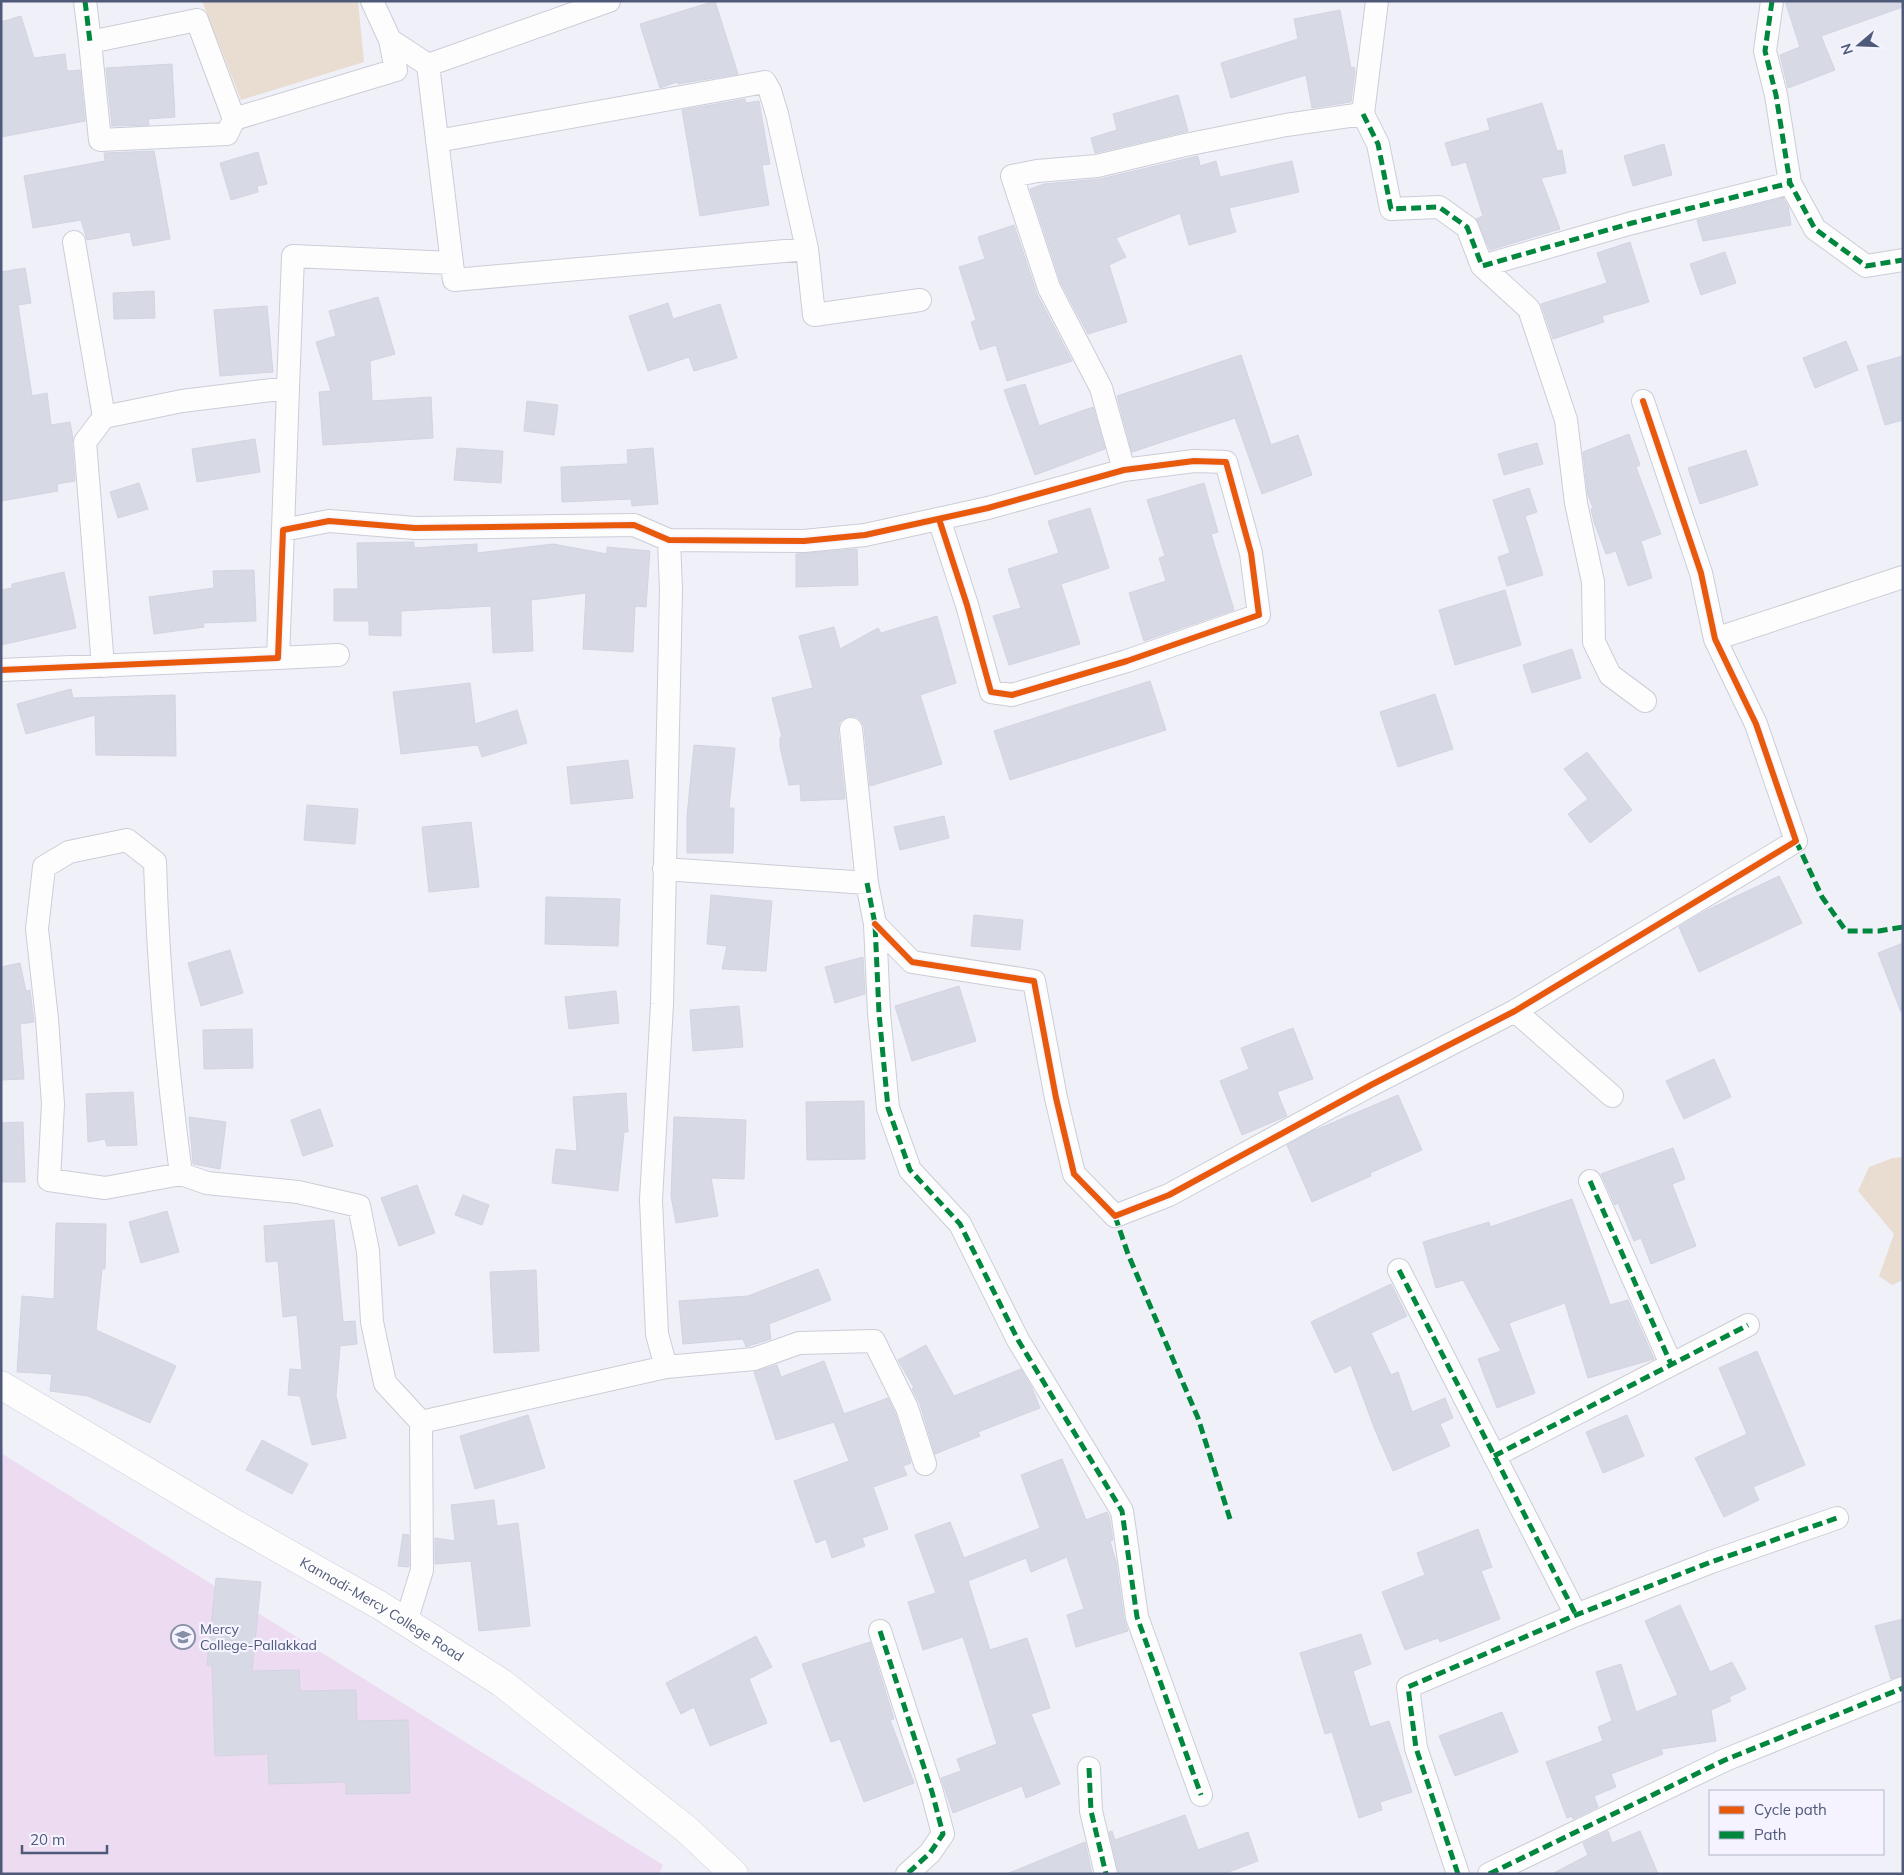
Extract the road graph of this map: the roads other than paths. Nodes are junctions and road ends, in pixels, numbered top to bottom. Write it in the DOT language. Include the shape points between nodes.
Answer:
graph roads {
  1 [pos="85,1"];
  2 [pos="372,1"];
  3 [pos="609,1"];
  4 [pos="1377,1"];
  5 [pos="1772,1"];
  6 [pos="390,40"];
  7 [pos="90,42"];
  8 [pos="428,65"];
  9 [pos="1363,114"];
  10 [pos="234,119"];
  11 [pos="437,141"];
  12 [pos="1790,183"];
  13 [pos="74,242"];
  14 [pos="807,249"];
  15 [pos="1903,260"];
  16 [pos="452,263"];
  17 [pos="1482,266"];
  18 [pos="920,300"];
  19 [pos="288,388"];
  20 [pos="1643,401"];
  21 [pos="104,417"];
  22 [pos="1124,470"];
  23 [pos="939,519"];
  24 [pos="282,530"];
  25 [pos="669,540"];
  26 [pos="1903,578"];
  27 [pos="1715,639"];
  28 [pos="338,655"];
  29 [pos="278,658"];
  30 [pos="103,666"];
  31 [pos="1,670"];
  32 [pos="1645,701"];
  33 [pos="852,729"];
  34 [pos="664,869"];
  35 [pos="867,883"];
  36 [pos="875,924"];
  37 [pos="1515,1011"];
  38 [pos="1612,1096"];
  39 [pos="181,1174"];
  40 [pos="1590,1181"];
  41 [pos="1399,1270"];
  42 [pos="1748,1325"];
  43 [pos="1671,1364"];
  44 [pos="666,1366"];
  45 [pos="1,1385"];
  46 [pos="421,1422"];
  47 [pos="1494,1456"];
  48 [pos="925,1464"];
  49 [pos="1837,1518"];
  50 [pos="1576,1614"];
  51 [pos="406,1622"];
  52 [pos="880,1631"];
  53 [pos="1903,1688"];
  54 [pos="1089,1768"];
  55 [pos="1201,1795"];
  56 [pos="734,1874"];
  57 [pos="907,1874"];
  58 [pos="1106,1874"];
  59 [pos="1458,1874"];
  60 [pos="1489,1874"];
  1 -- 7 [label="street"];
  2 -- 6 [label="street"];
  3 -- 8 [label="street"];
  4 -- 9 [label="street"];
  5 -- 12 [label="street" via="1765,51 1776,95"];
  6 -- 8 [label="street"];
  6 -- 10 [label="street" via="396,70"];
  7 -- 10 [label="street" via="197,20"];
  7 -- 10 [label="street" via="100,140 227,134"];
  8 -- 11 [label="street"];
  9 -- 17 [label="street" via="1378,144 1391,209 1439,207 1467,227"];
  9 -- 22 [label="street" via="1286,125 1097,166 1012,176 1049,288 1101,388"];
  11 -- 14 [label="street" via="765,82 777,114"];
  11 -- 16 [label="street"];
  12 -- 15 [label="street" via="1815,229 1866,266"];
  12 -- 17 [label="street"];
  13 -- 21 [label="street"];
  14 -- 16 [label="street" via="454,280"];
  14 -- 18 [label="street" via="814,315"];
  16 -- 19 [label="street" via="293,256"];
  17 -- 32 [label="street" via="1529,310 1566,420 1576,503 1593,582 1594,642 1610,675"];
  19 -- 21 [label="street" via="182,401"];
  19 -- 24 [label="street"];
  20 -- 27 [label="street" via="1701,574"];
  21 -- 30 [label="street" via="85,442"];
  22 -- 23 [label="street"];
  22 -- 23 [label="street" via="1194,461 1226,462 1251,553 1259,615 1127,661 1012,695 991,692"];
  23 -- 25 [label="street" via="865,535 804,541"];
  24 -- 25 [label="street" via="329,520 415,528 634,525"];
  24 -- 29 [label="street"];
  25 -- 34 [label="street" via="671,590"];
  26 -- 27 [label="street"];
  27 -- 37 [label="street" via="1756,724 1796,841"];
  28 -- 29 [label="street"];
  29 -- 30 [label="street"];
  30 -- 31 [label="street"];
  33 -- 35 [label="street"];
  34 -- 35 [label="street"];
  34 -- 44 [label="street" via="662,1004 651,1200 657,1334"];
  35 -- 36 [label="street"];
  36 -- 37 [label="street" via="912,962 1034,981 1074,1174 1115,1216 1169,1195"];
  36 -- 55 [label="street" via="888,1108 910,1170 960,1224 1018,1340 1122,1511 1137,1617"];
  37 -- 38 [label="street"];
  39 -- 39 [label="street" via="157,938 155,862 127,840 70,852 44,866 37,929 53,1104 49,1180 105,1188"];
  39 -- 46 [label="street" via="208,1183 298,1192 359,1206 368,1251 372,1322 386,1384"];
  40 -- 43 [label="street"];
  41 -- 47 [label="street"];
  42 -- 43 [label="street"];
  43 -- 47 [label="street"];
  44 -- 46 [label="street"];
  44 -- 48 [label="street" via="754,1359 799,1344 874,1341 907,1408"];
  45 -- 51 [label="main road, Kannadi-Mercy College Road"];
  46 -- 51 [label="street" via="422,1570"];
  47 -- 50 [label="street"];
  49 -- 50 [label="street"];
  50 -- 59 [label="street" via="1408,1687 1416,1748"];
  51 -- 56 [label="main road, Kannadi-Mercy College Road" via="502,1683 686,1830"];
  52 -- 57 [label="street" via="943,1834 930,1853"];
  53 -- 60 [label="street" via="1725,1760"];
  54 -- 58 [label="street" via="1091,1811"];
}
